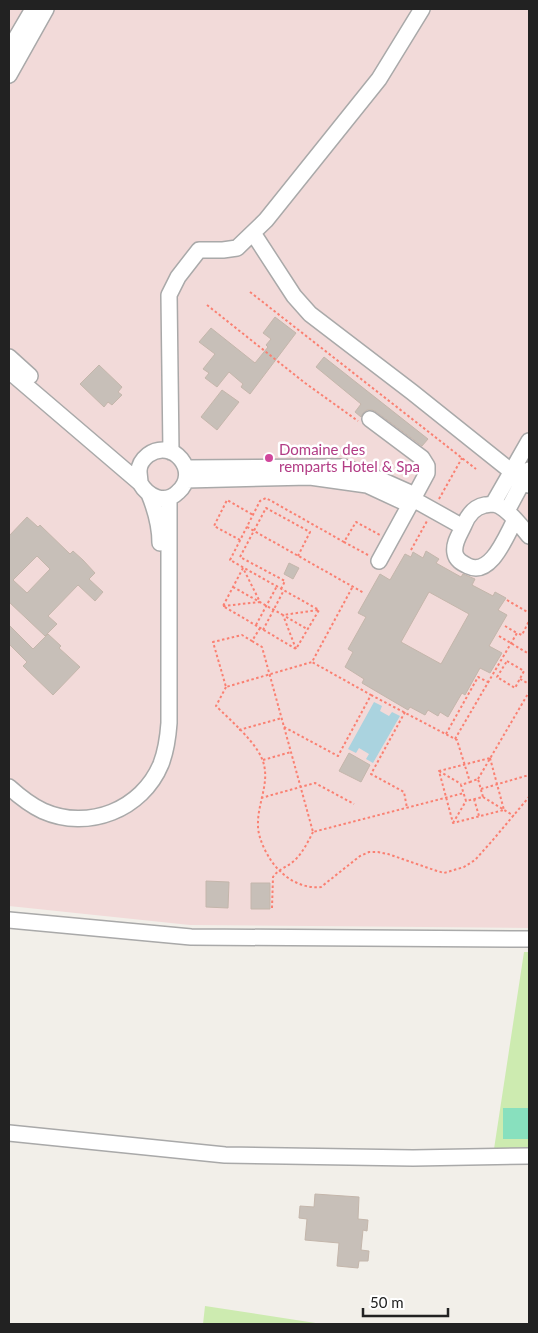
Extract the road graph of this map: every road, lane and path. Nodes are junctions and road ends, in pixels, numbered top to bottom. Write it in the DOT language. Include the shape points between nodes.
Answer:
graph roads {
  1 [pos="33,9"];
  2 [pos="46,9"];
  3 [pos="422,9"];
  4 [pos="9,50"];
  5 [pos="9,75"];
  6 [pos="253,232"];
  7 [pos="250,292"];
  8 [pos="207,305"];
  9 [pos="9,357"];
  10 [pos="9,371"];
  11 [pos="46,397"];
  12 [pos="370,419"];
  13 [pos="529,441"];
  14 [pos="171,452"];
  15 [pos="476,469"];
  16 [pos="186,474"];
  17 [pos="523,477"];
  18 [pos="142,482"];
  19 [pos="169,498"];
  20 [pos="413,500"];
  21 [pos="493,504"];
  22 [pos="253,515"];
  23 [pos="511,516"];
  24 [pos="246,527"];
  25 [pos="463,527"];
  26 [pos="253,531"];
  27 [pos="529,536"];
  28 [pos="240,540"];
  29 [pos="390,541"];
  30 [pos="344,542"];
  31 [pos="298,556"];
  32 [pos="379,561"];
  33 [pos="243,568"];
  34 [pos="278,586"];
  35 [pos="353,586"];
  36 [pos="233,587"];
  37 [pos="281,588"];
  38 [pos="284,590"];
  39 [pos="364,593"];
  40 [pos="507,600"];
  41 [pos="260,602"];
  42 [pos="223,606"];
  43 [pos="267,606"];
  44 [pos="274,610"];
  45 [pos="320,610"];
  46 [pos="529,613"];
  47 [pos="282,615"];
  48 [pos="529,621"];
  49 [pos="256,626"];
  50 [pos="505,626"];
  51 [pos="260,628"];
  52 [pos="263,630"];
  53 [pos="308,630"];
  54 [pos="517,633"];
  55 [pos="499,636"];
  56 [pos="252,641"];
  57 [pos="511,643"];
  58 [pos="296,649"];
  59 [pos="529,654"];
  60 [pos="312,662"];
  61 [pos="497,667"];
  62 [pos="502,669"];
  63 [pos="270,674"];
  64 [pos="520,679"];
  65 [pos="488,682"];
  66 [pos="529,684"];
  67 [pos="226,687"];
  68 [pos="529,692"];
  69 [pos="372,695"];
  70 [pos="164,696"];
  71 [pos="405,712"];
  72 [pos="282,718"];
  73 [pos="284,727"];
  74 [pos="239,730"];
  75 [pos="446,734"];
  76 [pos="455,739"];
  77 [pos="291,752"];
  78 [pos="490,758"];
  79 [pos="263,760"];
  80 [pos="465,764"];
  81 [pos="439,771"];
  82 [pos="9,775"];
  83 [pos="529,776"];
  84 [pos="478,780"];
  85 [pos="470,782"];
  86 [pos="498,784"];
  87 [pos="461,785"];
  88 [pos="9,787"];
  89 [pos="301,787"];
  90 [pos="480,788"];
  91 [pos="464,793"];
  92 [pos="483,797"];
  93 [pos="261,798"];
  94 [pos="446,798"];
  95 [pos="529,798"];
  96 [pos="474,799"];
  97 [pos="466,801"];
  98 [pos="354,804"];
  99 [pos="407,808"];
  100 [pos="504,810"];
  101 [pos="479,816"];
  102 [pos="514,816"];
  103 [pos="453,823"];
  104 [pos="313,832"];
  105 [pos="279,870"];
  106 [pos="272,908"];
  107 [pos="9,920"];
  108 [pos="529,939"];
  109 [pos="9,1133"];
  110 [pos="529,1156"];
  1 -- 4 [label="street"];
  2 -- 5 [label="street"];
  3 -- 6 [label="street" via="378,79"];
  6 -- 14 [label="street" via="237,248 199,250 169,295"];
  6 -- 17 [label="street" via="294,296 310,314"];
  7 -- 15 [label="path"];
  8 -- 12 [label="path" via="364,426"];
  9 -- 11 [label="street"];
  10 -- 11 [label="street"];
  11 -- 18 [label="street"];
  12 -- 20 [label="street" via="422,458 427,466 427,473"];
  13 -- 17 [label="street"];
  14 -- 16 [label="street" via="183,461"];
  14 -- 18 [label="street" via="150,453 141,463"];
  16 -- 19 [label="street" via="180,491"];
  16 -- 20 [label="street" via="310,477 367,485"];
  17 -- 21 [label="street"];
  17 -- 23 [label="street"];
  18 -- 19 [label="street" via="155,497"];
  18 -- 70 [label="street" via="160,529"];
  19 -- 70 [label="street"];
  20 -- 25 [label="street"];
  20 -- 29 [label="street"];
  21 -- 23 [label="street"];
  21 -- 25 [label="street" via="479,506 468,515"];
  22 -- 24 [label="path"];
  22 -- 28 [label="path" via="227,500 218,517 214,526"];
  22 -- 30 [label="path" via="260,501 266,498"];
  23 -- 25 [label="street" via="499,551 481,568 462,563 455,555 455,544"];
  23 -- 27 [label="street"];
  24 -- 26 [label="path"];
  24 -- 28 [label="path"];
  26 -- 31 [label="path"];
  26 -- 31 [label="path" via="266,508 310,532"];
  26 -- 37 [label="path" via="240,557 285,581"];
  28 -- 33 [label="path" via="230,560"];
  29 -- 30 [label="path" via="356,522"];
  29 -- 32 [label="street"];
  30 -- 32 [label="path"];
  31 -- 35 [label="path"];
  33 -- 34 [label="path"];
  33 -- 36 [label="path"];
  33 -- 41 [label="path"];
  34 -- 37 [label="path"];
  34 -- 43 [label="path"];
  35 -- 39 [label="path"];
  35 -- 60 [label="path"];
  36 -- 41 [label="path"];
  36 -- 42 [label="path"];
  37 -- 38 [label="path"];
  38 -- 44 [label="path"];
  38 -- 45 [label="path"];
  40 -- 46 [label="path"];
  41 -- 42 [label="path"];
  41 -- 43 [label="path"];
  42 -- 49 [label="path"];
  43 -- 44 [label="path"];
  43 -- 49 [label="path"];
  44 -- 47 [label="path"];
  44 -- 52 [label="path"];
  45 -- 47 [label="path"];
  45 -- 53 [label="path"];
  47 -- 53 [label="path"];
  47 -- 58 [label="path"];
  48 -- 54 [label="path" via="522,635"];
  49 -- 51 [label="path"];
  50 -- 54 [label="path"];
  51 -- 52 [label="path"];
  51 -- 56 [label="path"];
  52 -- 58 [label="path"];
  53 -- 58 [label="path"];
  54 -- 57 [label="path"];
  55 -- 57 [label="path"];
  56 -- 63 [label="path" via="262,647"];
  56 -- 67 [label="path" via="242,635 213,642"];
  57 -- 59 [label="path"];
  57 -- 61 [label="path"];
  60 -- 63 [label="path"];
  60 -- 69 [label="path"];
  61 -- 62 [label="path"];
  61 -- 65 [label="path"];
  62 -- 64 [label="path" via="507,661 524,671"];
  62 -- 64 [label="path" via="497,677 515,688"];
  63 -- 67 [label="path"];
  63 -- 72 [label="path"];
  64 -- 66 [label="path"];
  65 -- 75 [label="path" via="478,677"];
  65 -- 76 [label="path"];
  67 -- 74 [label="path" via="216,706"];
  68 -- 78 [label="path"];
  69 -- 71 [label="path"];
  69 -- 73 [label="path" via="338,756"];
  70 -- 82 [label="street" via="151,761 140,781 119,800 91,809 58,807 35,797"];
  70 -- 88 [label="street" via="169,723 161,764 148,785 126,805 101,816 67,818 38,808"];
  71 -- 75 [label="path"];
  71 -- 99 [label="path" via="371,774 404,792"];
  72 -- 73 [label="path"];
  72 -- 74 [label="path"];
  73 -- 77 [label="path"];
  74 -- 79 [label="path" via="256,747"];
  75 -- 76 [label="path"];
  76 -- 80 [label="path"];
  77 -- 79 [label="path"];
  77 -- 89 [label="path"];
  78 -- 80 [label="path"];
  78 -- 84 [label="path"];
  78 -- 86 [label="path"];
  79 -- 93 [label="path" via="266,775"];
  80 -- 81 [label="path"];
  80 -- 85 [label="path"];
  81 -- 87 [label="path"];
  81 -- 94 [label="path"];
  83 -- 86 [label="path"];
  84 -- 85 [label="path"];
  84 -- 90 [label="path"];
  85 -- 87 [label="path"];
  86 -- 90 [label="path"];
  86 -- 100 [label="path"];
  87 -- 91 [label="path"];
  89 -- 93 [label="path"];
  89 -- 98 [label="path" via="315,783"];
  89 -- 104 [label="path"];
  90 -- 92 [label="path"];
  91 -- 94 [label="path"];
  91 -- 97 [label="path"];
  92 -- 96 [label="path"];
  92 -- 100 [label="path"];
  93 -- 105 [label="path" via="260,836"];
  94 -- 99 [label="path"];
  94 -- 103 [label="path"];
  95 -- 102 [label="path"];
  96 -- 97 [label="path"];
  96 -- 101 [label="path"];
  97 -- 103 [label="path"];
  99 -- 104 [label="path"];
  100 -- 101 [label="path"];
  100 -- 102 [label="path"];
  101 -- 103 [label="path"];
  102 -- 105 [label="path" via="474,860 453,871 444,873 378,852 360,856 320,887 303,886"];
  104 -- 105 [label="path" via="297,859"];
  105 -- 106 [label="path" via="273,877"];
  107 -- 108 [label="street" via="191,936"];
  109 -- 110 [label="street" via="225,1156"];
}
